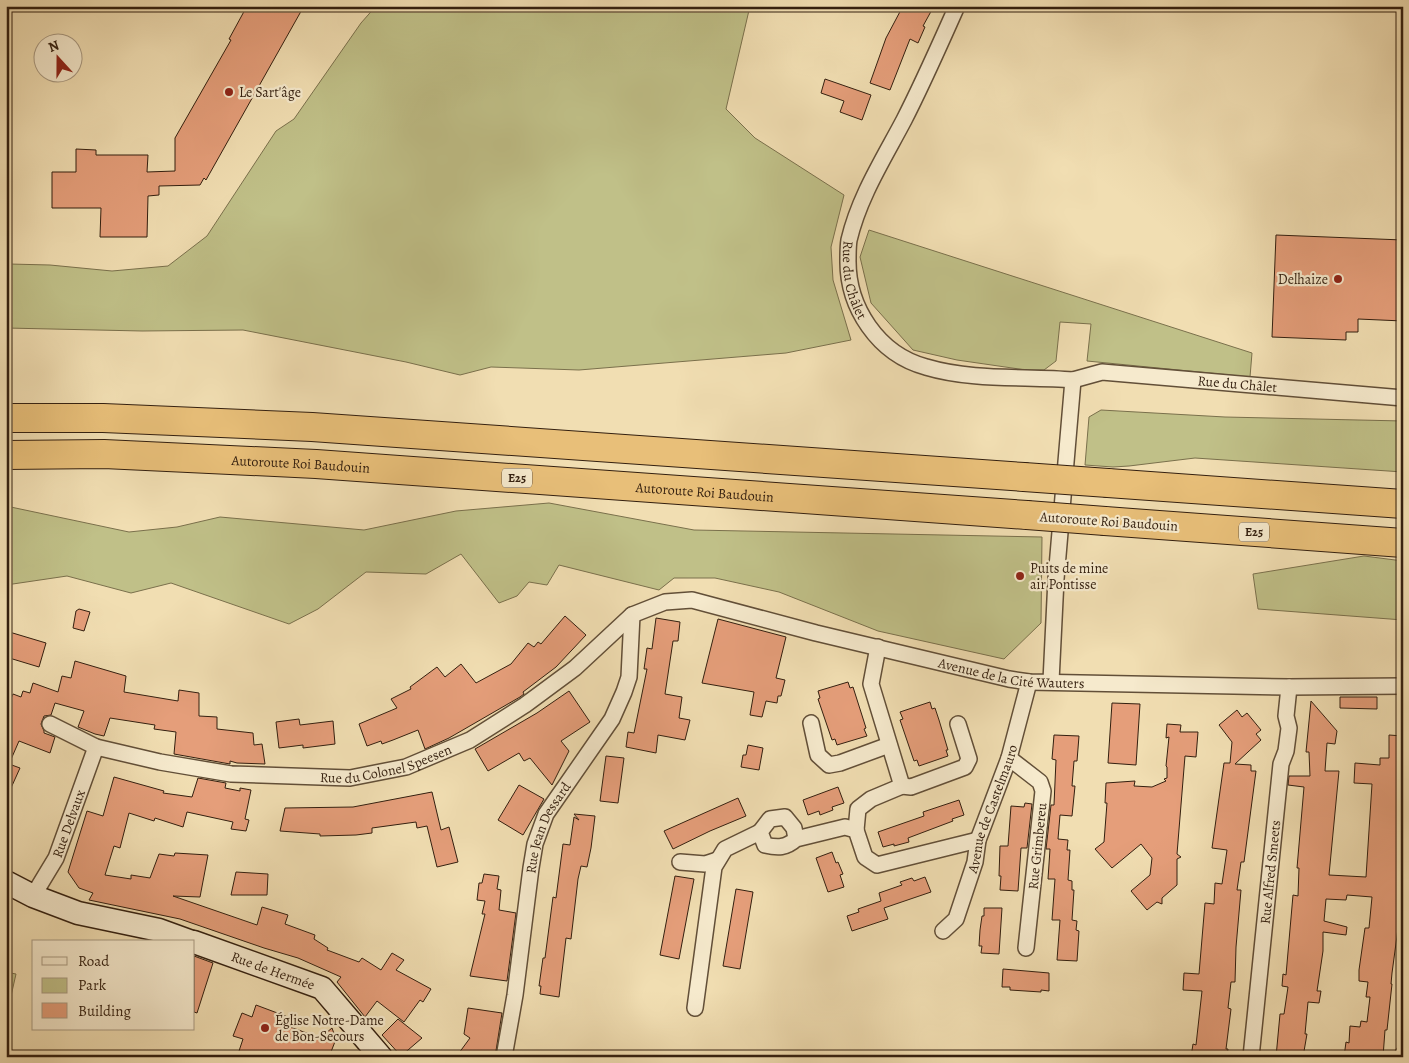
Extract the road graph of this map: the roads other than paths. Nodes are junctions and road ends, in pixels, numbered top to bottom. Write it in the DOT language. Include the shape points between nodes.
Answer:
graph roads {
  1 [pos="957,6"];
  2 [pos="1072,380"];
  3 [pos="1403,398"];
  4 [pos="6,418"];
  5 [pos="6,455"];
  6 [pos="1403,504"];
  7 [pos="1403,543"];
  8 [pos="632,615"];
  9 [pos="878,647"];
  10 [pos="1051,681"];
  11 [pos="1030,682"];
  12 [pos="1403,686"];
  13 [pos="1289,687"];
  14 [pos="811,723"];
  15 [pos="50,724"];
  16 [pos="958,724"];
  17 [pos="889,746"];
  18 [pos="96,747"];
  19 [pos="1009,758"];
  20 [pos="902,786"];
  21 [pos="856,830"];
  22 [pos="760,832"];
  23 [pos="796,839"];
  24 [pos="978,840"];
  25 [pos="717,860"];
  26 [pos="680,862"];
  27 [pos="6,882"];
  28 [pos="32,896"];
  29 [pos="943,931"];
  30 [pos="187,940"];
  31 [pos="195,943"];
  32 [pos="1026,948"];
  33 [pos="695,1008"];
  34 [pos="381,1057"];
  35 [pos="504,1057"];
  36 [pos="1250,1057"];
  1 -- 2 [label="street, Rue du Châlet" via="913,102 861,203 848,241 848,275 854,301 865,323 884,345 925,367 964,376"];
  2 -- 3 [label="street, Rue du Châlet" via="1102,372"];
  2 -- 10 [label="street"];
  4 -- 6 [label="highway, bridge" via="102,418 312,426"];
  5 -- 7 [label="highway, Autoroute Roi Baudouin / E25, bridge" via="104,454 316,464"];
  8 -- 9 [label="street, Avenue de la Cité Wauters" via="666,602 692,600"];
  8 -- 18 [label="street, Rue du Colonel Speesen" via="575,668 525,705 470,740 406,767 350,778 232,774"];
  8 -- 35 [label="street, Rue Jean Dessard" via="629,677 624,692 612,719 546,814 535,844"];
  9 -- 11 [label="street, Avenue de la Cité Wauters"];
  9 -- 17 [label="street" via="871,684"];
  10 -- 11 [label="street, Avenue de la Cité Wauters"];
  10 -- 13 [label="street, Avenue de la Cité Wauters"];
  11 -- 19 [label="street, Avenue de Castelmauro"];
  12 -- 13 [label="street, Avenue de la Cité Wauters"];
  13 -- 36 [label="street, Rue Alfred Smeets" via="1286,716 1289,728 1281,764"];
  14 -- 17 [label="street" via="818,755 829,765"];
  15 -- 18 [label="street, Rue du Colonel Speesen"];
  16 -- 20 [label="street" via="969,759 965,767 911,787"];
  17 -- 20 [label="street"];
  18 -- 28 [label="street, Rue Delvaux" via="56,858"];
  19 -- 24 [label="street, Avenue de Castelmauro"];
  19 -- 32 [label="street, Rue Grimbereu" via="1040,782 1043,790"];
  20 -- 21 [label="street" via="871,799 858,810"];
  21 -- 23 [label="street" via="845,827"];
  21 -- 24 [label="street" via="865,857 877,865"];
  22 -- 23 [label="street" via="765,845 774,847 784,847"];
  22 -- 23 [label="street" via="770,819 785,816 794,828"];
  22 -- 25 [label="street" via="725,849"];
  24 -- 29 [label="street, Avenue de Castelmauro" via="975,862 956,919"];
  25 -- 26 [label="street" via="705,864"];
  25 -- 33 [label="street"];
  27 -- 28 [label="street, Rue de Hermée"];
  28 -- 30 [label="street, Rue de Hermée" via="78,913 159,930"];
  31 -- 34 [label="street, Rue de Hermée" via="322,988"];
}
